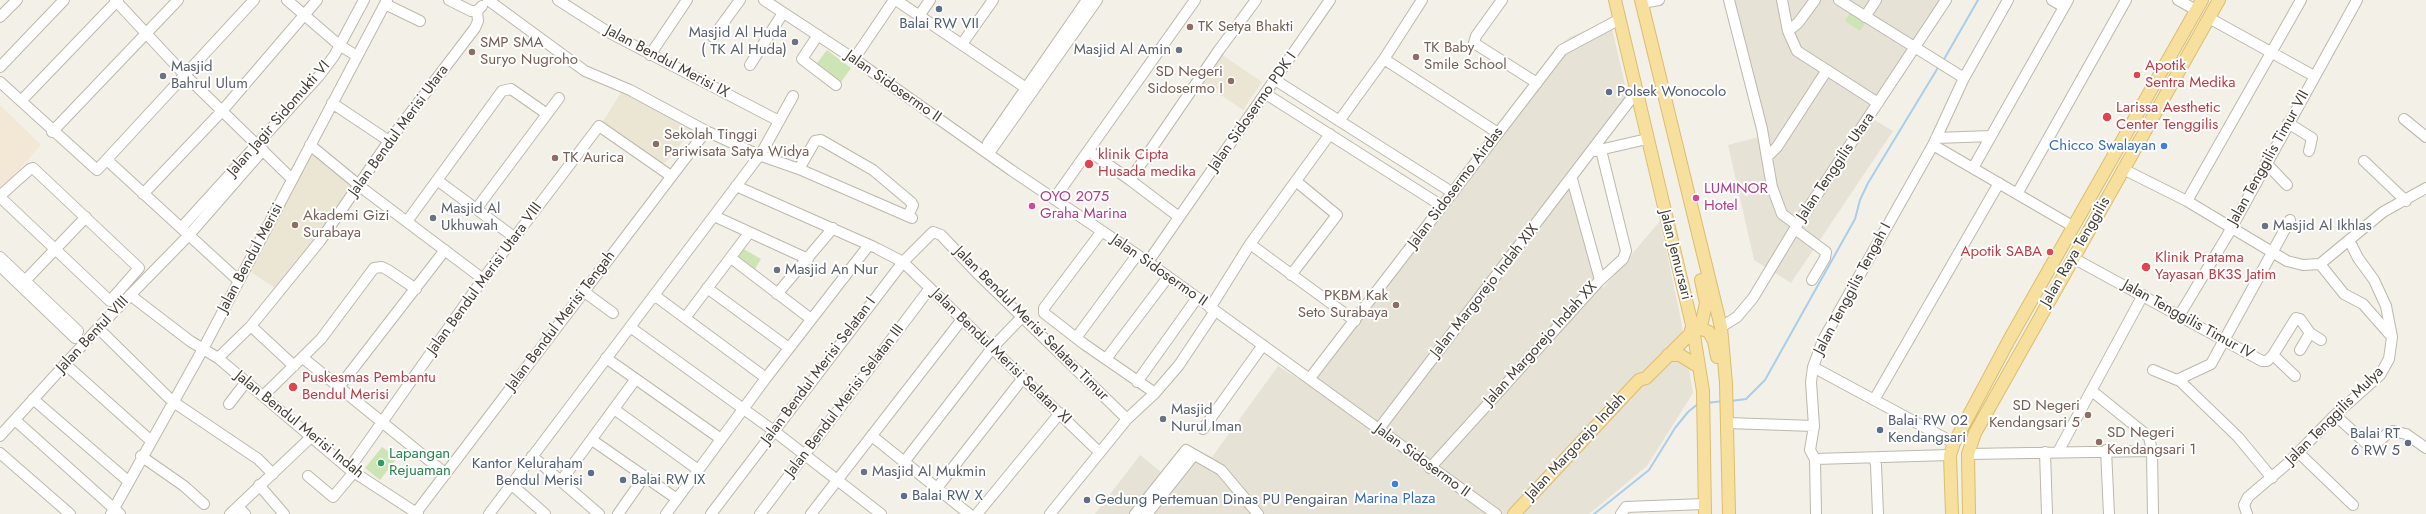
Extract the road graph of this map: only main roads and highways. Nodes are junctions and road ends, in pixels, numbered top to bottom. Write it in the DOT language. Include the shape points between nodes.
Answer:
graph roads {
  1 [pos="1615,0"];
  2 [pos="2219,0"];
  3 [pos="1641,2"];
  4 [pos="2199,5"];
  5 [pos="2150,91"];
  6 [pos="2164,99"];
  7 [pos="1704,259"];
  8 [pos="1693,329"];
  9 [pos="2009,340"];
  10 [pos="2022,347"];
  11 [pos="1668,355"];
  12 [pos="1699,367"];
  13 [pos="1639,380"];
  14 [pos="1723,397"];
  15 [pos="1705,509"];
  16 [pos="1514,514"];
  17 [pos="1729,514"];
  18 [pos="1952,514"];
  19 [pos="1969,514"];
  1 -- 8 [label="main road, Jalan Jemursari"];
  2 -- 6 [label="main road, Jalan Raya Tenggilis"];
  3 -- 7 [label="main road, Jalan Jemursari"];
  4 -- 5 [label="main road, Jalan Raya Tenggilis"];
  5 -- 6 [label="main road" via="2158,93"];
  5 -- 9 [label="main road, Jalan Raya Tenggilis"];
  6 -- 10 [label="main road, Jalan Raya Tenggilis"];
  7 -- 8 [label="main road" via="1700,273 1706,309 1702,322"];
  7 -- 14 [label="main road, Jalan Jemursari" via="1721,327"];
  8 -- 11 [label="main road, Jalan Margorejo Indah"];
  8 -- 12 [label="main road, Jalan Jemursari"];
  8 -- 13 [label="main road, Jalan Margorejo Indah" via="1682,331 1675,336 1641,373"];
  8 -- 14 [label="main road" via="1706,330 1713,337"];
  9 -- 10 [label="main road"];
  9 -- 18 [label="main road, Jalan Raya Tenggilis" via="1950,455"];
  10 -- 19 [label="main road, Jalan Raya Tenggilis" via="1975,433 1968,454"];
  11 -- 12 [label="main road" via="1680,355"];
  11 -- 13 [label="main road, Jalan Margorejo Indah" via="1646,378"];
  12 -- 15 [label="main road, Jalan Jemursari" via="1703,397"];
  13 -- 16 [label="main road, Jalan Margorejo Indah"];
  14 -- 17 [label="main road"];
}
